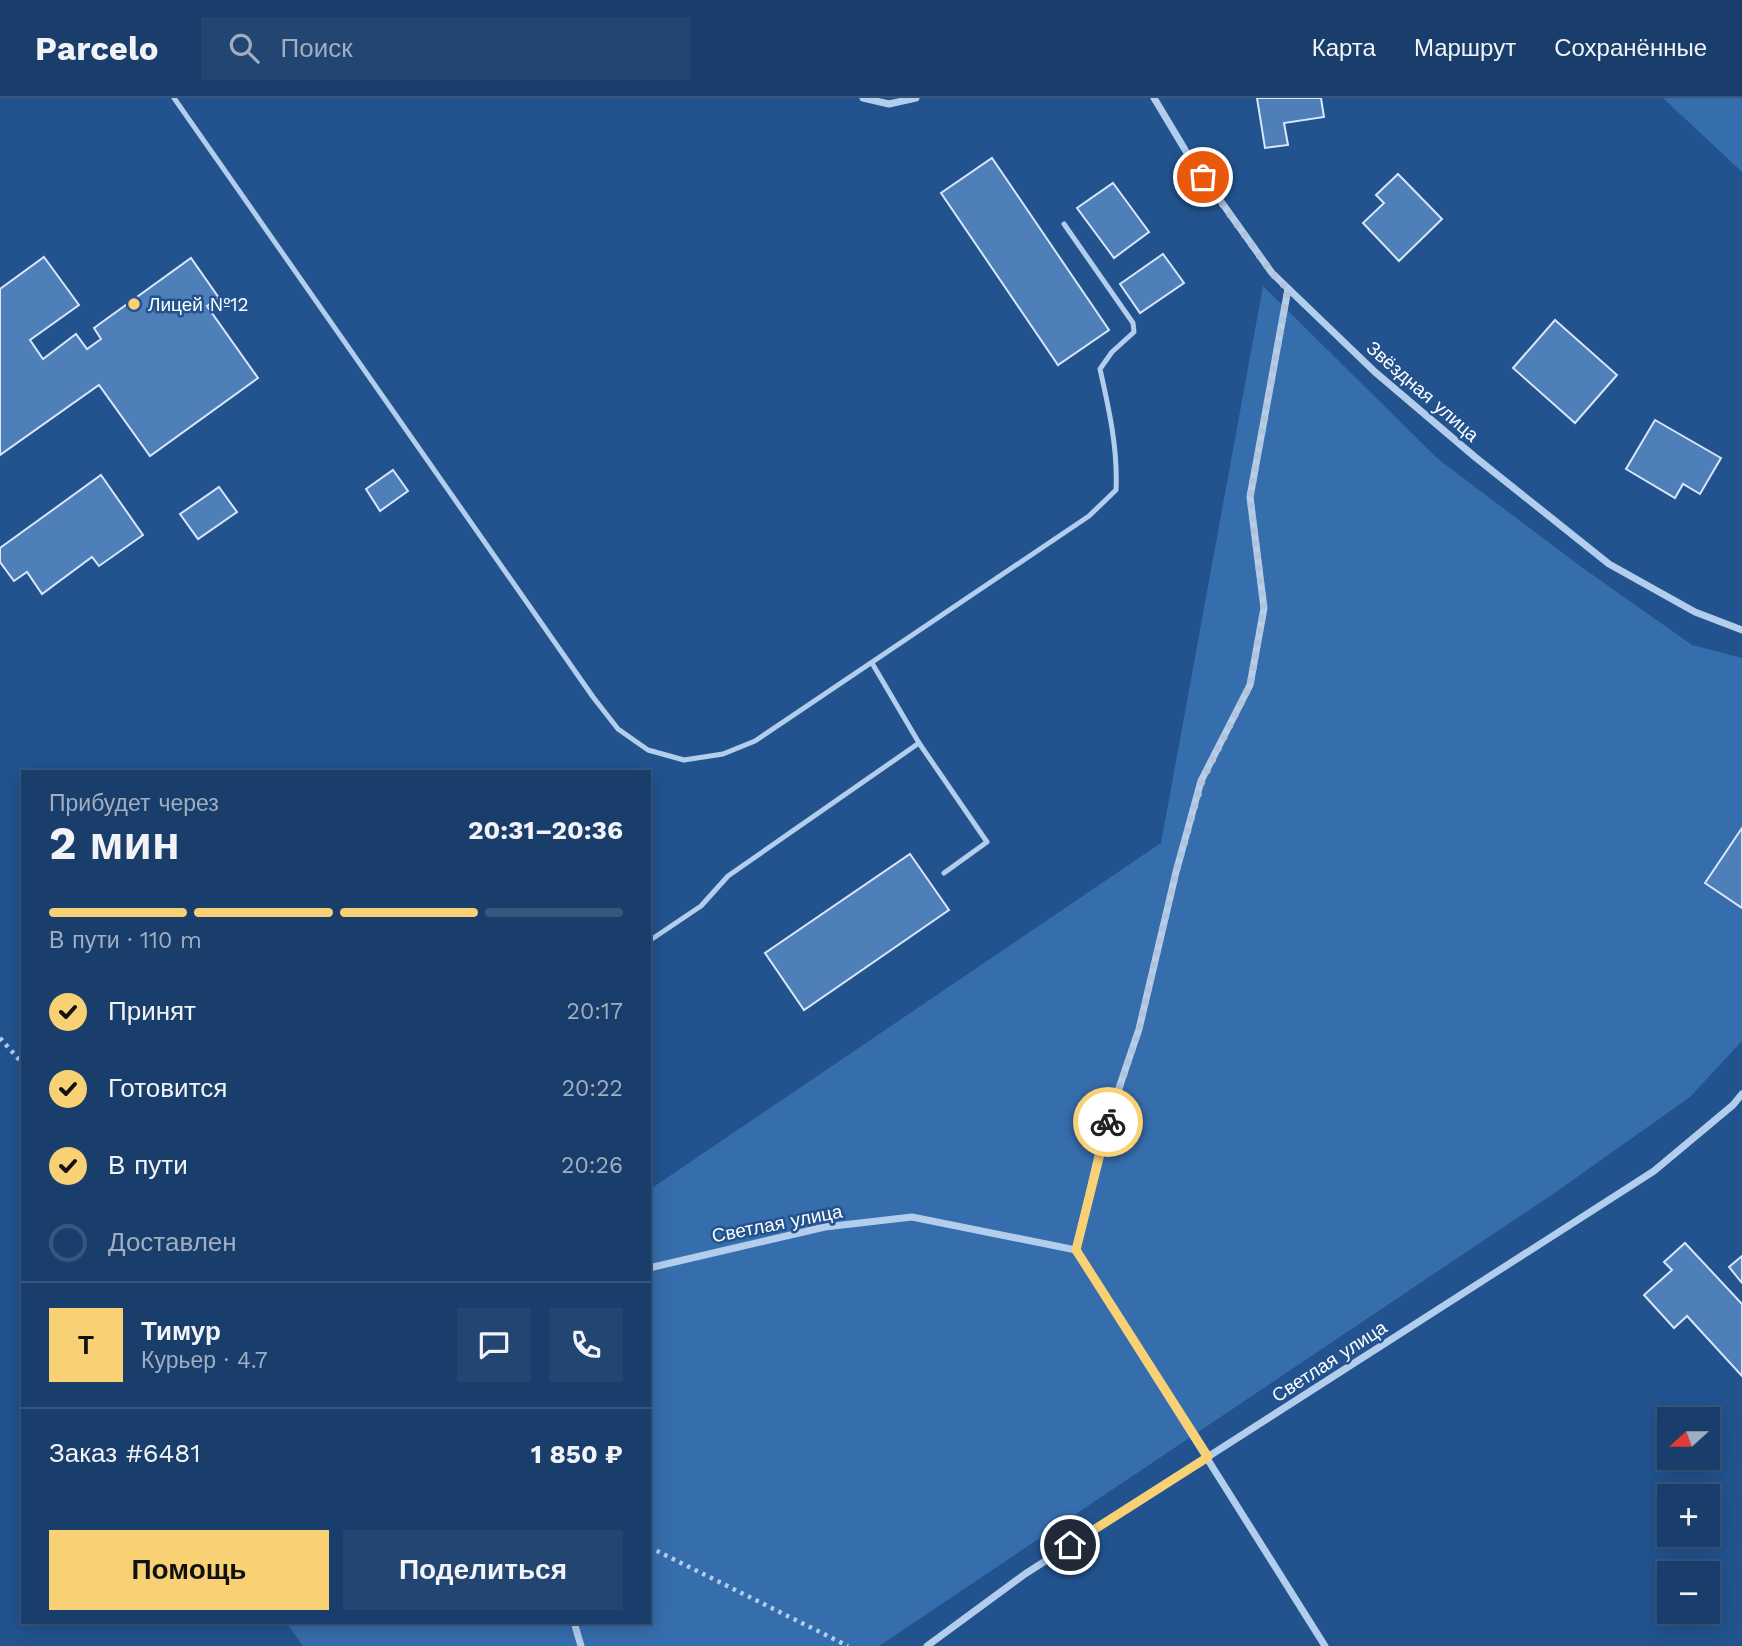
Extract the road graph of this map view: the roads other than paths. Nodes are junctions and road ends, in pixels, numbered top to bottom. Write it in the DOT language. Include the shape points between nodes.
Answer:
graph roads {
  1 [pos="174,98"];
  2 [pos="863,98"];
  3 [pos="916,98"];
  4 [pos="1154,98"];
  5 [pos="1064,224"];
  6 [pos="1288,289"];
  7 [pos="1742,630"];
  8 [pos="872,663"];
  9 [pos="919,743"];
  10 [pos="944,873"];
  11 [pos="651,940"];
  12 [pos="1742,1094"];
  13 [pos="1076,1250"];
  14 [pos="651,1268"];
  15 [pos="1208,1457"];
  16 [pos="575,1624"];
  17 [pos="581,1646"];
  18 [pos="927,1646"];
  19 [pos="1325,1646"];
  1 -- 8 [label="lane" via="618,729 648,750 684,760 723,754 755,741"];
  2 -- 3 [label="street" via="889,104"];
  4 -- 6 [label="street, Звёздная улица" via="1190,158"];
  5 -- 8 [label="lane" via="1133,323 1134,332 1100,369 1112,430 1116,490 1089,516"];
  6 -- 7 [label="street, Звёздная улица" via="1385,380 1609,564 1695,612"];
  6 -- 13 [label="street" via="1250,497 1264,608 1250,685 1202,781 1139,1029 1102,1138"];
  8 -- 9 [label="lane"];
  9 -- 10 [label="lane" via="987,842"];
  9 -- 11 [label="lane" via="728,876 701,906"];
  12 -- 15 [label="street, Светлая улица" via="1654,1171"];
  13 -- 14 [label="street, Светлая улица" via="912,1217 825,1227"];
  13 -- 15 [label="street"];
  15 -- 18 [label="street, Светлая улица" via="1025,1574"];
  15 -- 19 [label="street"];
  16 -- 17 [label="street"];
}
